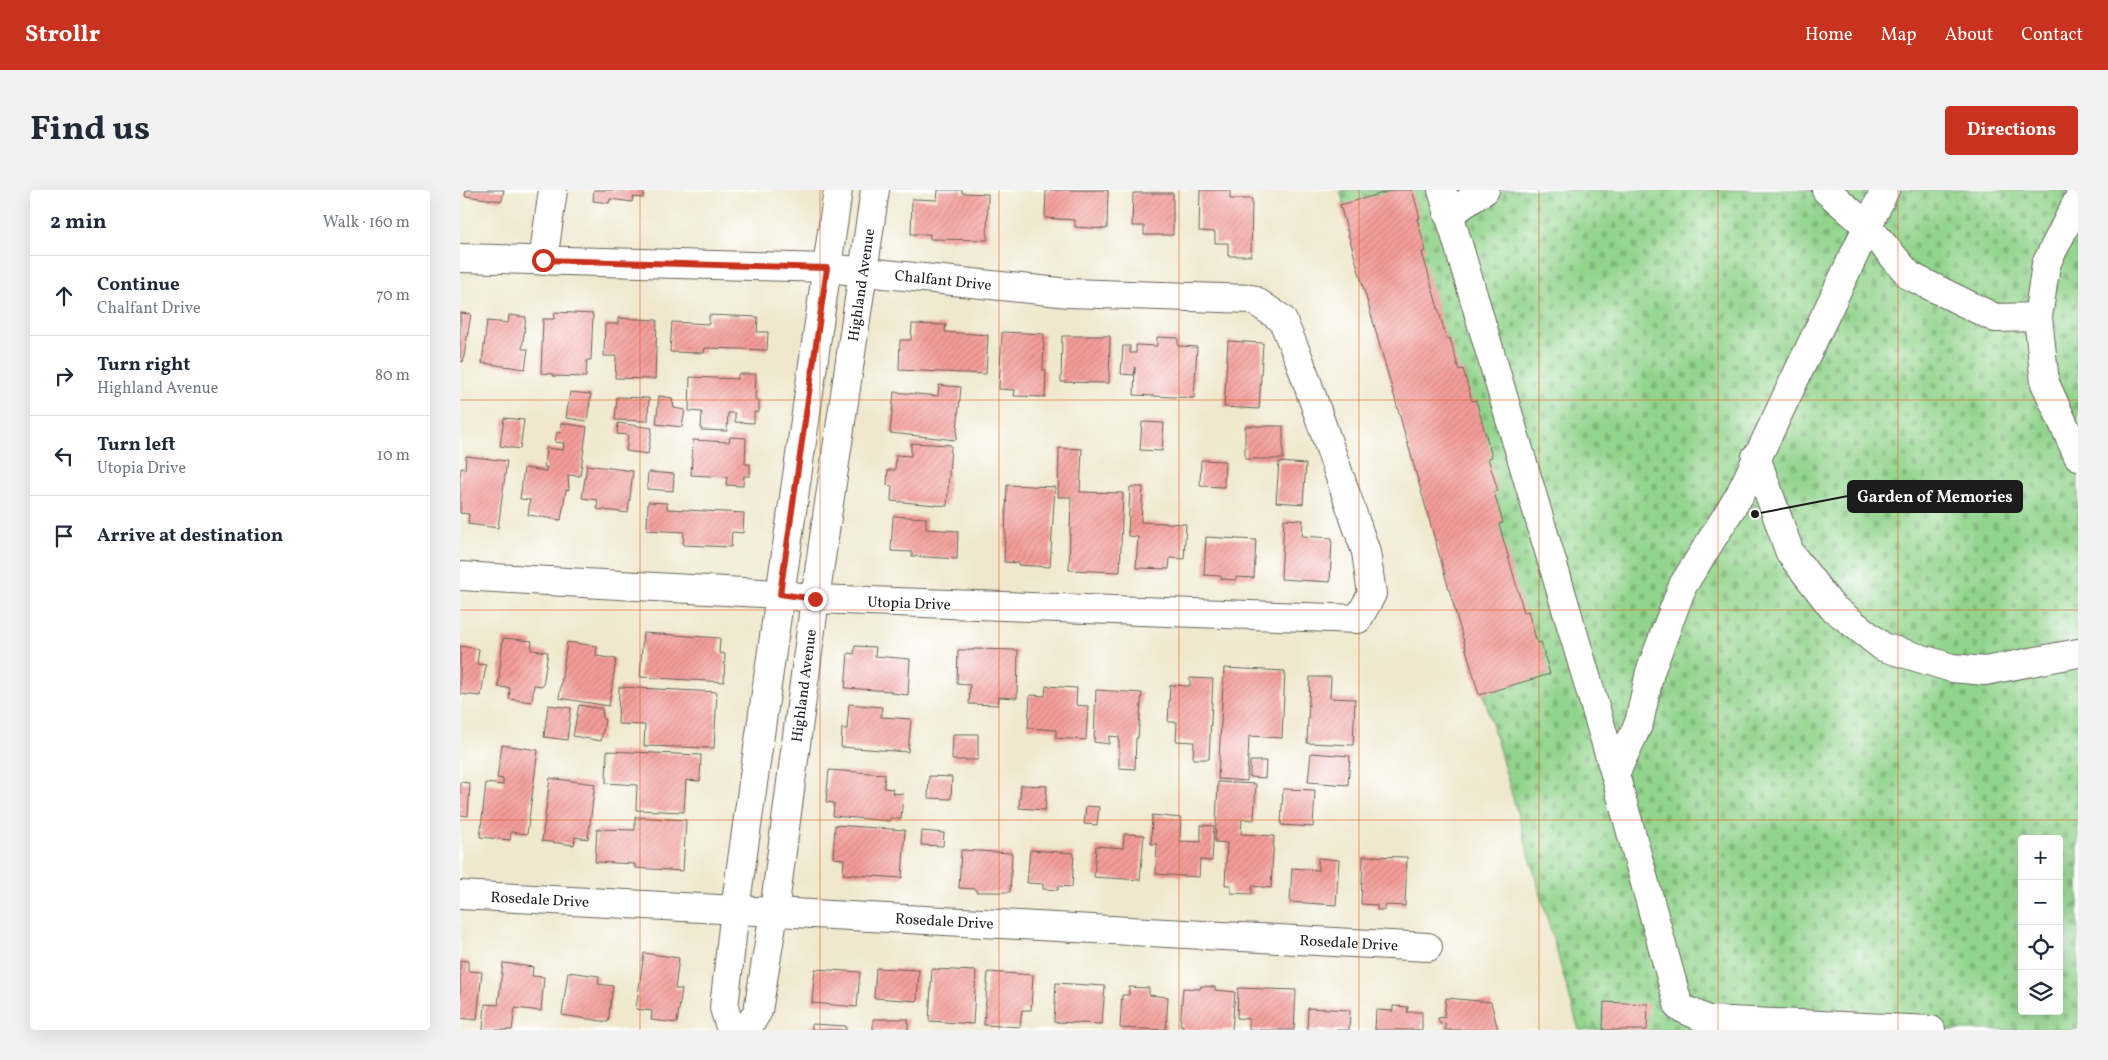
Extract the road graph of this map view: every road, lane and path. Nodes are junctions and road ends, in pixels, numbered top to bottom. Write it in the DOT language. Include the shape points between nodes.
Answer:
graph roads {
  1 [pos="553,190"];
  2 [pos="838,190"];
  3 [pos="875,190"];
  4 [pos="1485,190"];
  5 [pos="1826,190"];
  6 [pos="1886,190"];
  7 [pos="2078,200"];
  8 [pos="1445,202"];
  9 [pos="1868,227"];
  10 [pos="460,258"];
  11 [pos="543,260"];
  12 [pos="827,268"];
  13 [pos="864,271"];
  14 [pos="2038,318"];
  15 [pos="2078,456"];
  16 [pos="1756,457"];
  17 [pos="460,576"];
  18 [pos="780,594"];
  19 [pos="815,599"];
  20 [pos="1358,619"];
  21 [pos="2078,653"];
  22 [pos="1616,774"];
  23 [pos="460,895"];
  24 [pos="735,909"];
  25 [pos="774,912"];
  26 [pos="1428,947"];
  27 [pos="731,1030"];
  28 [pos="746,1030"];
  29 [pos="1931,1030"];
  1 -- 11 [label="street"];
  2 -- 12 [label="street"];
  3 -- 13 [label="street, Highland Avenue"];
  4 -- 8 [label="street"];
  5 -- 9 [label="street"];
  6 -- 9 [label="street"];
  7 -- 14 [label="street" via="2046,264"];
  8 -- 22 [label="street"];
  9 -- 14 [label="street" via="1910,276 1995,318"];
  9 -- 16 [label="street"];
  10 -- 11 [label="street, Chalfant Drive"];
  11 -- 12 [label="street, Chalfant Drive"];
  12 -- 13 [label="street, Chalfant Drive"];
  12 -- 18 [label="street"];
  13 -- 19 [label="street, Highland Avenue"];
  13 -- 20 [label="street, Chalfant Drive" via="1069,293 1252,298 1282,319 1366,552 1372,594"];
  14 -- 15 [label="street" via="2044,383"];
  16 -- 21 [label="street" via="1790,553 1832,607 1883,647 1952,668 1986,671"];
  16 -- 22 [label="street" via="1739,496 1683,585 1650,672 1639,723"];
  17 -- 18 [label="street, Utopia Drive"];
  18 -- 19 [label="street, Utopia Drive"];
  18 -- 24 [label="street"];
  19 -- 20 [label="street, Utopia Drive"];
  19 -- 25 [label="street, Highland Avenue"];
  22 -- 29 [label="street" via="1679,1007 1708,1020"];
  23 -- 24 [label="street, Rosedale Drive"];
  24 -- 25 [label="street, Rosedale Drive"];
  24 -- 27 [label="street" via="724,1008"];
  25 -- 26 [label="street, Rosedale Drive"];
  25 -- 28 [label="street, Highland Avenue" via="758,1011"];
}
